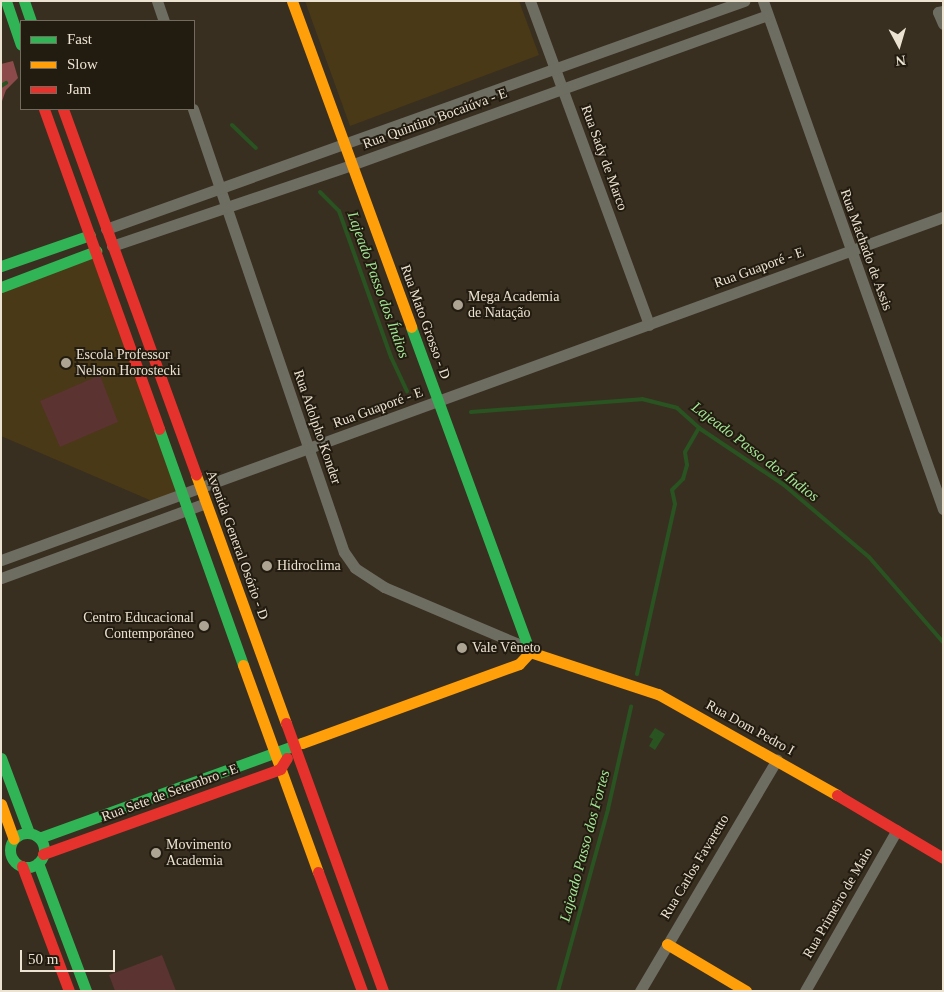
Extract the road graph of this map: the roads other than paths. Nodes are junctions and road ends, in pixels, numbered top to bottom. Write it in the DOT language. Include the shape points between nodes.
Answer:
graph roads {
  1 [pos="6,1"];
  2 [pos="24,1"];
  3 [pos="157,1"];
  4 [pos="292,1"];
  5 [pos="530,1"];
  6 [pos="744,1"];
  7 [pos="762,1"];
  8 [pos="941,12"];
  9 [pos="767,15"];
  10 [pos="31,20"];
  11 [pos="164,20"];
  12 [pos="943,24"];
  13 [pos="654,34"];
  14 [pos="20,42"];
  15 [pos="661,53"];
  16 [pos="555,69"];
  17 [pos="562,89"];
  18 [pos="44,110"];
  19 [pos="63,110"];
  20 [pos="193,110"];
  21 [pos="344,145"];
  22 [pos="351,165"];
  23 [pos="220,189"];
  24 [pos="226,208"];
  25 [pos="943,217"];
  26 [pos="106,229"];
  27 [pos="90,235"];
  28 [pos="112,246"];
  29 [pos="850,251"];
  30 [pos="96,252"];
  31 [pos="1,266"];
  32 [pos="2,283"];
  33 [pos="649,325"];
  34 [pos="438,402"];
  35 [pos="308,449"];
  36 [pos="200,488"];
  37 [pos="184,495"];
  38 [pos="206,503"];
  39 [pos="943,509"];
  40 [pos="189,510"];
  41 [pos="1,560"];
  42 [pos="1,578"];
  43 [pos="530,652"];
  44 [pos="294,745"];
  45 [pos="275,752"];
  46 [pos="1,758"];
  47 [pos="777,759"];
  48 [pos="280,769"];
  49 [pos="1,804"];
  50 [pos="897,830"];
  51 [pos="34,836"];
  52 [pos="8,846"];
  53 [pos="41,858"];
  54 [pos="943,858"];
  55 [pos="20,865"];
  56 [pos="1,870"];
  57 [pos="667,944"];
  58 [pos="69,991"];
  59 [pos="86,991"];
  60 [pos="362,991"];
  61 [pos="383,991"];
  62 [pos="640,991"];
  63 [pos="746,991"];
  64 [pos="805,991"];
  1 -- 14 [label="street"];
  2 -- 10 [label="street"];
  3 -- 11 [label="street"];
  4 -- 21 [label="street, Rua Mato Grosso - D"];
  5 -- 16 [label="street, Rua Sady de Marco"];
  6 -- 13 [label="street, Rua Quintino Bocaiúva - E"];
  7 -- 9 [label="street, Rua Machado de Assis"];
  8 -- 12 [label="street"];
  9 -- 15 [label="street, Rua Quintino Bocaiúva - E"];
  9 -- 29 [label="street, Rua Machado de Assis"];
  13 -- 15 [label="street"];
  13 -- 16 [label="street, Rua Quintino Bocaiúva - E"];
  15 -- 17 [label="street, Rua Quintino Bocaiúva - E"];
  16 -- 17 [label="street, Rua Sady de Marco"];
  16 -- 21 [label="street, Rua Quintino Bocaiúva - E"];
  17 -- 22 [label="street, Rua Quintino Bocaiúva - E"];
  17 -- 33 [label="street, Rua Sady de Marco"];
  18 -- 27 [label="street"];
  19 -- 26 [label="street, Avenida General Osório - D"];
  20 -- 23 [label="street, Rua Adolpho Konder"];
  21 -- 22 [label="street, Rua Mato Grosso - D"];
  21 -- 23 [label="street, Rua Quintino Bocaiúva - E"];
  22 -- 24 [label="street, Rua Quintino Bocaiúva - E"];
  22 -- 34 [label="street, Rua Mato Grosso - D"];
  23 -- 24 [label="street, Rua Adolpho Konder"];
  23 -- 26 [label="street, Rua Quintino Bocaiúva - E"];
  24 -- 28 [label="street, Rua Quintino Bocaiúva - E"];
  24 -- 35 [label="street, Rua Adolpho Konder"];
  25 -- 29 [label="street, Rua Guaporé - E"];
  26 -- 28 [label="street, Avenida General Osório - D"];
  27 -- 30 [label="street"];
  27 -- 31 [label="street"];
  28 -- 36 [label="street, Avenida General Osório - D"];
  29 -- 33 [label="street, Rua Guaporé - E"];
  29 -- 39 [label="street, Rua Machado de Assis"];
  30 -- 32 [label="street"];
  30 -- 37 [label="street"];
  33 -- 34 [label="street, Rua Guaporé - E"];
  34 -- 35 [label="street, Rua Guaporé - E"];
  34 -- 43 [label="street, Rua Mato Grosso - D"];
  35 -- 36 [label="street, Rua Guaporé - E"];
  35 -- 43 [label="street, Rua Adolpho Konder" via="344,552 355,568 384,587 516,643"];
  36 -- 37 [label="street, Rua Guaporé - E"];
  36 -- 38 [label="street, Avenida General Osório - D"];
  37 -- 40 [label="street"];
  37 -- 41 [label="street, Rua Guaporé - E"];
  38 -- 40 [label="street"];
  38 -- 44 [label="street, Avenida General Osório - D"];
  40 -- 42 [label="street"];
  40 -- 45 [label="street"];
  43 -- 44 [label="street, Rua Sete de Setembro - E" via="518,664"];
  43 -- 47 [label="street, Rua Dom Pedro I" via="658,694"];
  44 -- 45 [label="street, Rua Sete de Setembro - E"];
  44 -- 48 [label="street"];
  44 -- 61 [label="street, Avenida General Osório - D"];
  45 -- 48 [label="street"];
  45 -- 51 [label="street, Rua Sete de Setembro - E"];
  46 -- 51 [label="street"];
  47 -- 50 [label="street, Rua Dom Pedro I"];
  47 -- 57 [label="street, Rua Carlos Favaretto"];
  48 -- 53 [label="street, Rua Sete de Setembro - E"];
  48 -- 60 [label="street"];
  49 -- 52 [label="street"];
  50 -- 54 [label="street, Rua Dom Pedro I"];
  50 -- 64 [label="street, Rua Primeiro de Maio"];
  51 -- 52 [label="street"];
  51 -- 53 [label="street" via="42,842"];
  52 -- 55 [label="street" via="11,857"];
  53 -- 55 [label="street" via="31,866"];
  53 -- 59 [label="street"];
  55 -- 56 [label="street"];
  55 -- 58 [label="street"];
  57 -- 62 [label="street, Rua Carlos Favaretto"];
  57 -- 63 [label="street"];
}
